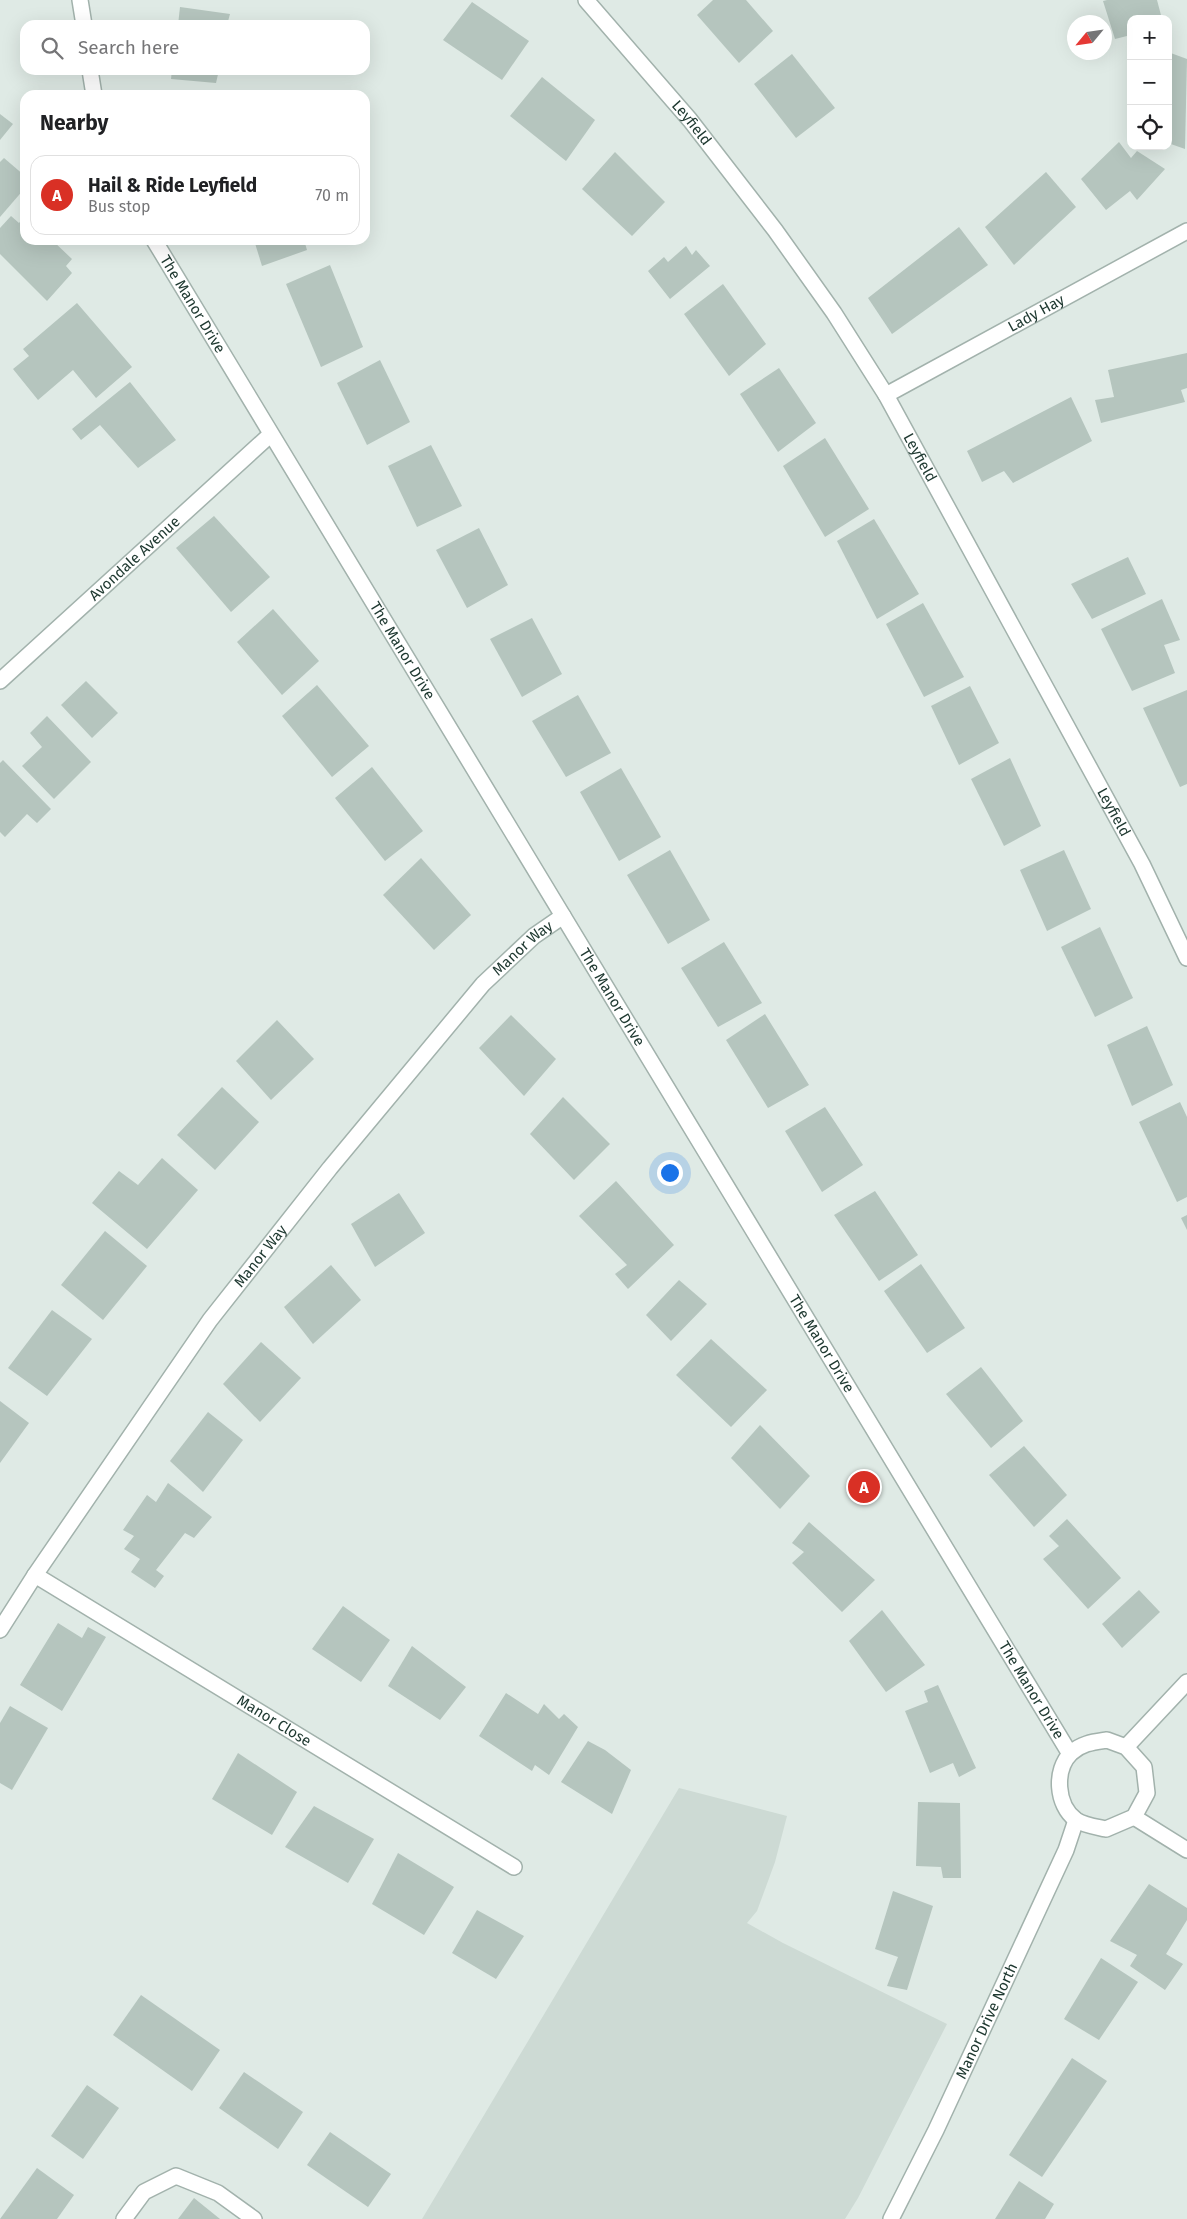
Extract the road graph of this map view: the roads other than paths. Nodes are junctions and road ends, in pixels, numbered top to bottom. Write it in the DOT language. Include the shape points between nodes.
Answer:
graph roads {
  1 [pos="80,0"];
  2 [pos="586,0"];
  3 [pos="83,20"];
  4 [pos="91,75"];
  5 [pos="93,90"];
  6 [pos="1187,231"];
  7 [pos="157,245"];
  8 [pos="886,395"];
  9 [pos="270,435"];
  10 [pos="0,681"];
  11 [pos="563,916"];
  12 [pos="1187,958"];
  13 [pos="35,1575"];
  14 [pos="0,1630"];
  15 [pos="1187,1682"];
  16 [pos="1126,1747"];
  17 [pos="1070,1754"];
  18 [pos="1134,1817"];
  19 [pos="1076,1820"];
  20 [pos="1187,1850"];
  21 [pos="514,1867"];
  22 [pos="124,2219"];
  23 [pos="254,2219"];
  24 [pos="891,2219"];
  1 -- 3 [label="street"];
  2 -- 8 [label="street, Leyfield" via="690,120 775,230 834,313"];
  4 -- 5 [label="street"];
  6 -- 8 [label="street, Lady Hay"];
  7 -- 9 [label="street, The Manor Drive"];
  8 -- 12 [label="street, Leyfield" via="1142,864"];
  9 -- 10 [label="street, Avondale Avenue"];
  9 -- 11 [label="street, The Manor Drive"];
  11 -- 13 [label="street, Manor Way" via="534,936 484,984 318,1183 210,1320"];
  11 -- 17 [label="street, The Manor Drive"];
  13 -- 14 [label="street, Manor Way"];
  13 -- 21 [label="street, Manor Close"];
  15 -- 16 [label="street"];
  16 -- 17 [label="street" via="1108,1740 1087,1743"];
  16 -- 18 [label="street" via="1144,1767 1147,1794"];
  17 -- 19 [label="street" via="1059,1776 1061,1800"];
  18 -- 19 [label="street" via="1106,1829"];
  18 -- 20 [label="street"];
  19 -- 24 [label="street, Manor Drive North" via="1066,1850 936,2130"];
  22 -- 23 [label="street" via="144,2192 176,2176 218,2193"];
}
